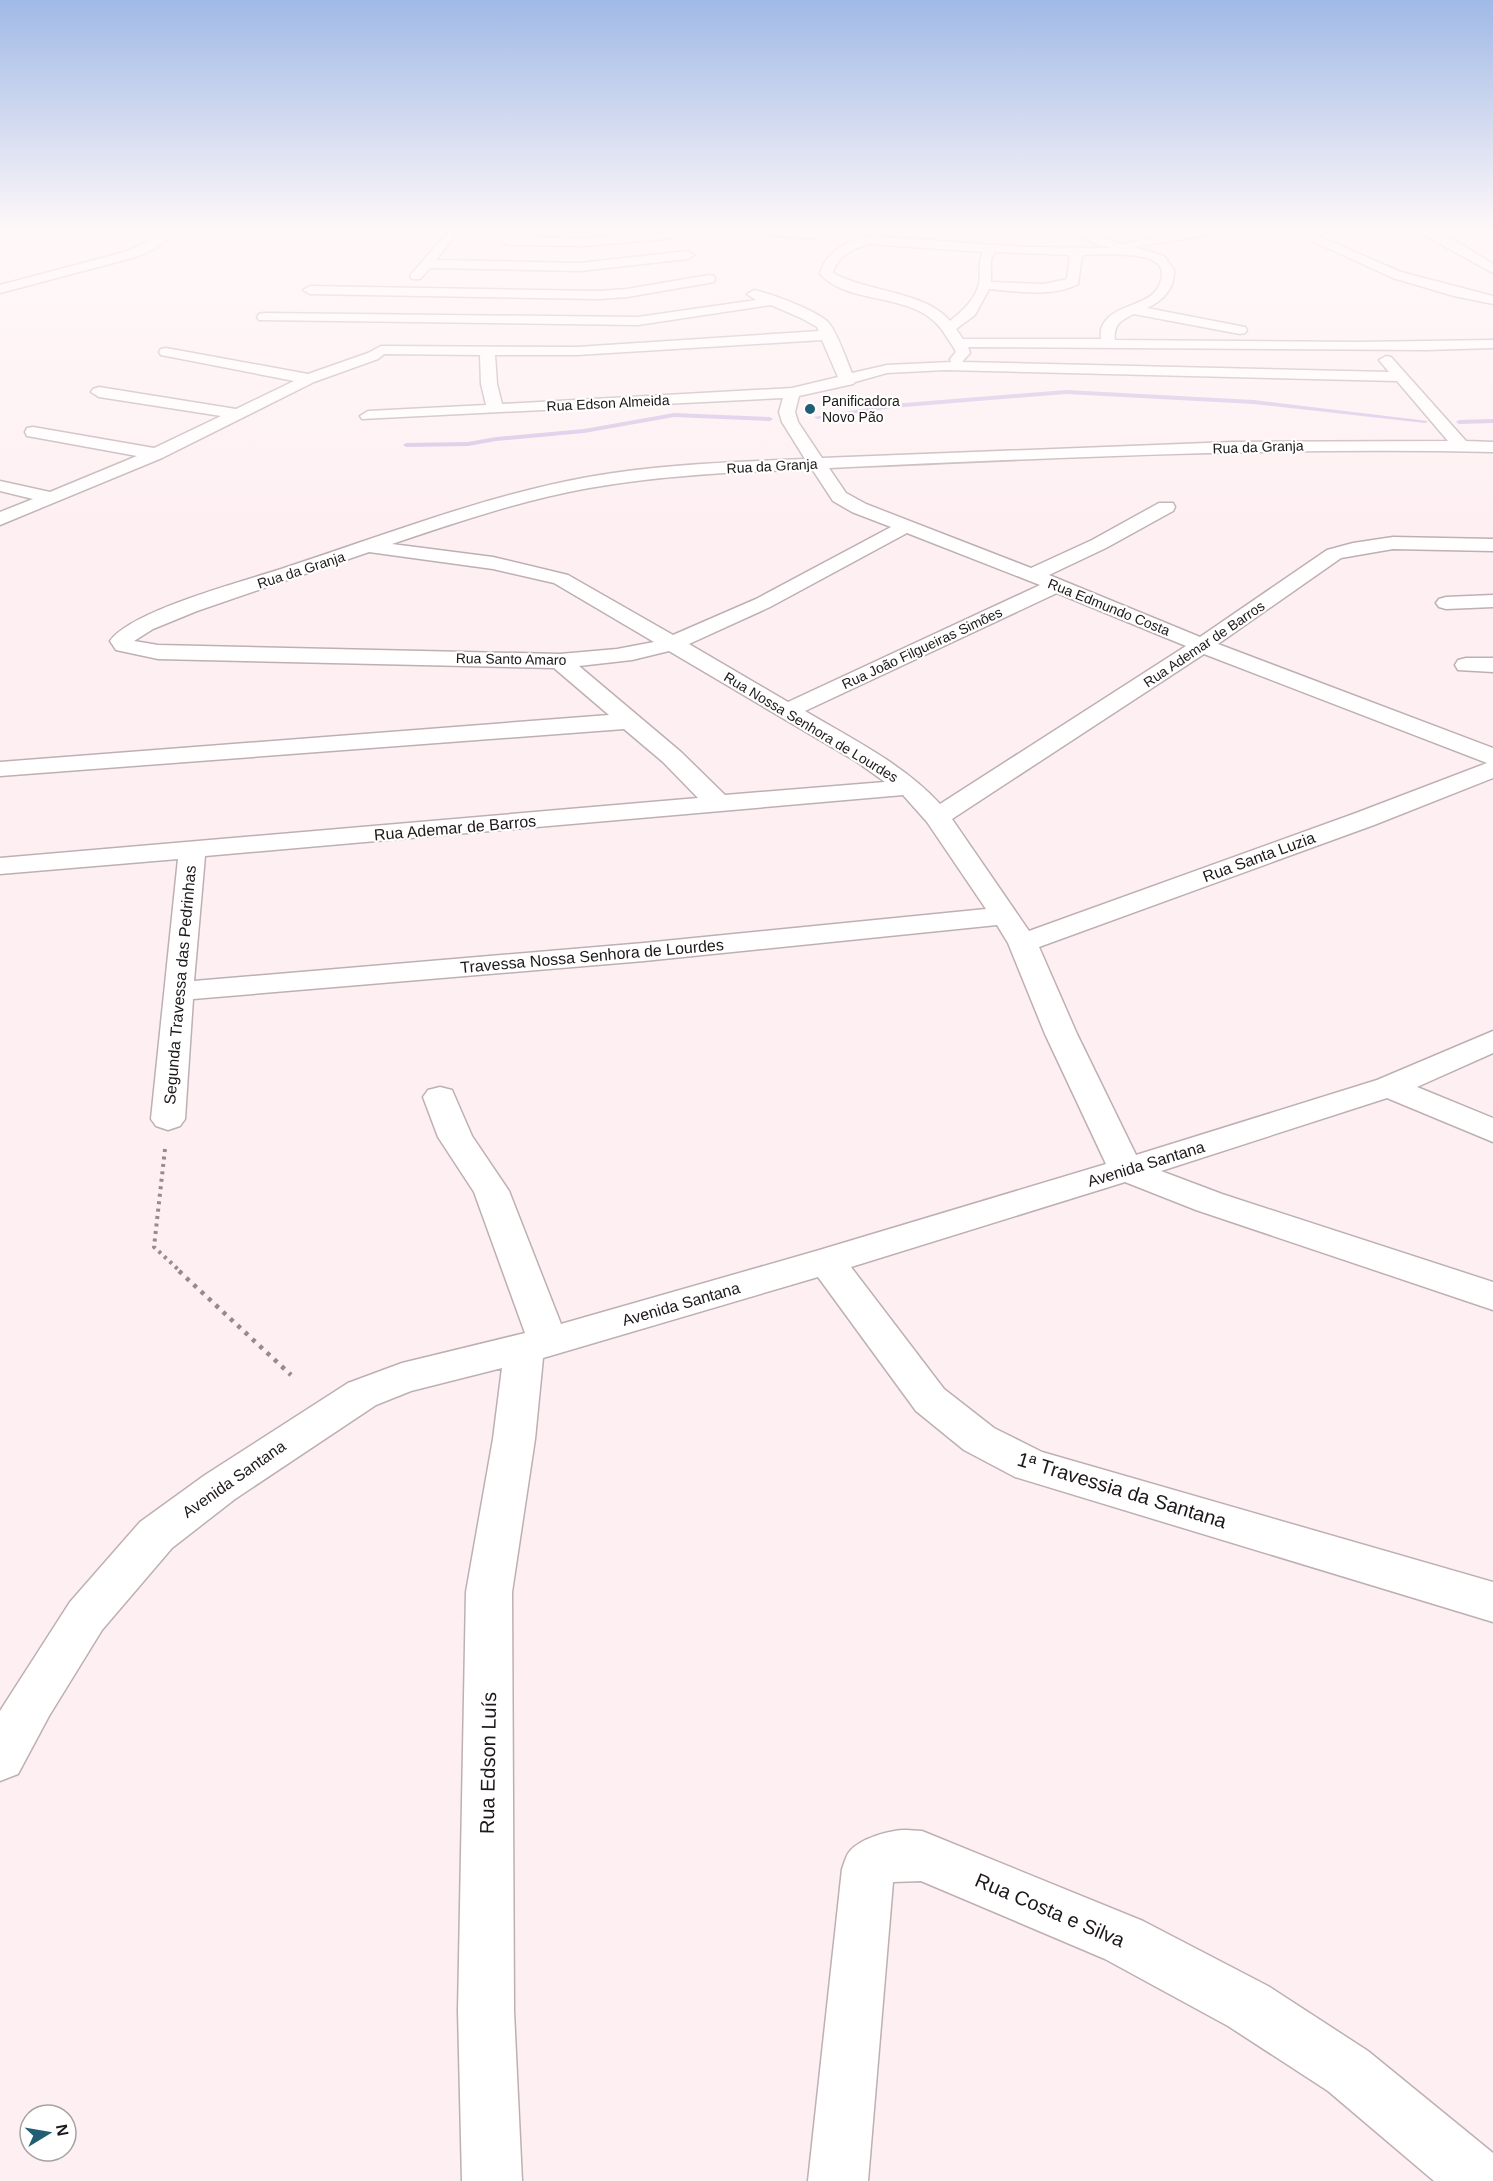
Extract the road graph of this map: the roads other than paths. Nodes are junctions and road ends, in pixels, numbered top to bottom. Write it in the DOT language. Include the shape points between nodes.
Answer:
graph roads {
  1 [pos="363,331"];
  2 [pos="388,331"];
  3 [pos="421,331"];
  4 [pos="827,331"];
  5 [pos="951,331"];
  6 [pos="1107,331"];
  7 [pos="1239,331"];
  8 [pos="386,334"];
  9 [pos="829,334"];
  10 [pos="1108,342"];
  11 [pos="958,343"];
  12 [pos="1493,344"];
  13 [pos="1376,347"];
  14 [pos="1325,348"];
  15 [pos="488,351"];
  16 [pos="166,352"];
  17 [pos="945,366"];
  18 [pos="1399,377"];
  19 [pos="309,379"];
  20 [pos="848,381"];
  21 [pos="99,392"];
  22 [pos="792,393"];
  23 [pos="495,409"];
  24 [pos="238,414"];
  25 [pos="368,416"];
  26 [pos="33,432"];
  27 [pos="1461,446"];
  28 [pos="1493,447"];
  29 [pos="156,454"];
  30 [pos="815,463"];
  31 [pos="0,486"];
  32 [pos="50,496"];
  33 [pos="1166,507"];
  34 [pos="0,519"];
  35 [pos="907,526"];
  36 [pos="1493,545"];
  37 [pos="368,547"];
  38 [pos="1032,575"];
  39 [pos="1057,585"];
  40 [pos="1493,602"];
  41 [pos="1446,603"];
  42 [pos="672,644"];
  43 [pos="1204,646"];
  44 [pos="158,652"];
  45 [pos="560,661"];
  46 [pos="1466,665"];
  47 [pos="1493,665"];
  48 [pos="787,711"];
  49 [pos="629,721"];
  50 [pos="1493,757"];
  51 [pos="0,769"];
  52 [pos="1493,769"];
  53 [pos="910,787"];
  54 [pos="720,805"];
  55 [pos="937,817"];
  56 [pos="192,851"];
  57 [pos="0,866"];
  58 [pos="1005,916"];
  59 [pos="1023,943"];
  60 [pos="178,991"];
  61 [pos="1493,1041"];
  62 [pos="1389,1087"];
  63 [pos="440,1097"];
  64 [pos="168,1119"];
  65 [pos="1493,1131"];
  66 [pos="1126,1170"];
  67 [pos="827,1261"];
  68 [pos="1493,1296"];
  69 [pos="536,1345"];
  70 [pos="1493,1602"];
  71 [pos="0,1758"];
  72 [pos="492,2181"];
  73 [pos="838,2181"];
  74 [pos="1479,2181"];
  1 -- 8 [label="street"];
  2 -- 8 [label="street"];
  3 -- 8 [label="street"];
  4 -- 9 [label="street"];
  5 -- 11 [label="street"];
  6 -- 10 [label="street"];
  7 -- 14 [label="street"];
  8 -- 15 [label="street"];
  8 -- 19 [label="street" via="373,356"];
  9 -- 15 [label="street" via="577,351"];
  9 -- 20 [label="street"];
  10 -- 11 [label="street"];
  10 -- 14 [label="street"];
  11 -- 17 [label="street" via="963,353"];
  12 -- 13 [label="street"];
  13 -- 14 [label="street"];
  13 -- 18 [label="street"];
  15 -- 23 [label="street"];
  16 -- 19 [label="street"];
  17 -- 18 [label="street, Rua Edson Almeida"];
  17 -- 20 [label="street, Rua Edson Almeida" via="900,367"];
  18 -- 27 [label="street"];
  19 -- 24 [label="street"];
  20 -- 22 [label="street, Rua Edson Almeida"];
  21 -- 24 [label="street"];
  22 -- 23 [label="street, Rua Edson Almeida"];
  22 -- 30 [label="street, Rua Edmundo Costa" via="788,417"];
  23 -- 25 [label="street, Rua Edson Almeida"];
  24 -- 29 [label="street"];
  26 -- 29 [label="street"];
  27 -- 28 [label="street, Rua da Granja"];
  27 -- 30 [label="street, Rua da Granja" via="1350,444"];
  29 -- 32 [label="street"];
  30 -- 35 [label="street, Rua Edmundo Costa" via="838,497"];
  30 -- 37 [label="street, Rua da Granja" via="643,474 584,483 483,509"];
  31 -- 32 [label="street"];
  32 -- 34 [label="street"];
  33 -- 38 [label="street"];
  35 -- 38 [label="street, Rua Edmundo Costa"];
  35 -- 42 [label="street, Rua Santo Amaro" via="790,591"];
  36 -- 43 [label="street, Rua Ademar de Barros" via="1393,543 1350,548 1334,554"];
  37 -- 42 [label="street, Rua Nossa Senhora de Lourdes" via="537,571 583,590"];
  37 -- 44 [label="street, Rua da Granja" via="201,603 135,630 121,641"];
  38 -- 39 [label="street, Rua Edmundo Costa"];
  39 -- 43 [label="street, Rua Edmundo Costa"];
  39 -- 48 [label="street, Rua João Filgueiras Simões"];
  40 -- 41 [label="street"];
  42 -- 45 [label="street, Rua Santo Amaro" via="613,656"];
  42 -- 48 [label="street, Rua Nossa Senhora de Lourdes"];
  43 -- 50 [label="street, Rua Edmundo Costa"];
  43 -- 55 [label="street, Rua Ademar de Barros"];
  44 -- 45 [label="street, Rua Santo Amaro"];
  45 -- 49 [label="street"];
  46 -- 47 [label="street"];
  48 -- 53 [label="street, Rua Nossa Senhora de Lourdes"];
  49 -- 51 [label="street"];
  49 -- 54 [label="street"];
  52 -- 59 [label="street, Rua Santa Luzia"];
  53 -- 54 [label="street, Rua Ademar de Barros"];
  53 -- 55 [label="street, Rua Nossa Senhora de Lourdes"];
  54 -- 56 [label="street, Rua Ademar de Barros"];
  55 -- 58 [label="street, Rua Nossa Senhora de Lourdes"];
  56 -- 57 [label="street, Rua Ademar de Barros"];
  56 -- 60 [label="street, Segunda Travessa das Pedrinhas"];
  58 -- 59 [label="street, Rua Nossa Senhora de Lourdes"];
  58 -- 60 [label="street, Travessa Nossa Senhora de Lourdes" via="645,952"];
  59 -- 66 [label="street, Rua Nossa Senhora de Lourdes"];
  60 -- 64 [label="street, Segunda Travessa das Pedrinhas"];
  61 -- 62 [label="street, Avenida Santana"];
  62 -- 65 [label="street"];
  62 -- 66 [label="street, Avenida Santana"];
  63 -- 69 [label="street" via="455,1137 494,1199"];
  66 -- 67 [label="street, Avenida Santana"];
  66 -- 68 [label="street" via="1209,1202"];
  67 -- 69 [label="street, Avenida Santana"];
  67 -- 70 [label="street, 1ª Travessia da Santana" via="930,1400 979,1439 1030,1465"];
  69 -- 71 [label="street, Avenida Santana" via="402,1378 362,1394 220,1487 156,1536 86,1616"];
  69 -- 72 [label="street, Rua Edson Luís" via="514,1439 489,1592 486,2011"];
  73 -- 74 [label="street, Rua Costa e Silva" via="868,1869 884,1857 900,1854 922,1856 1124,1940 1248,2007 1348,2071"];
}
